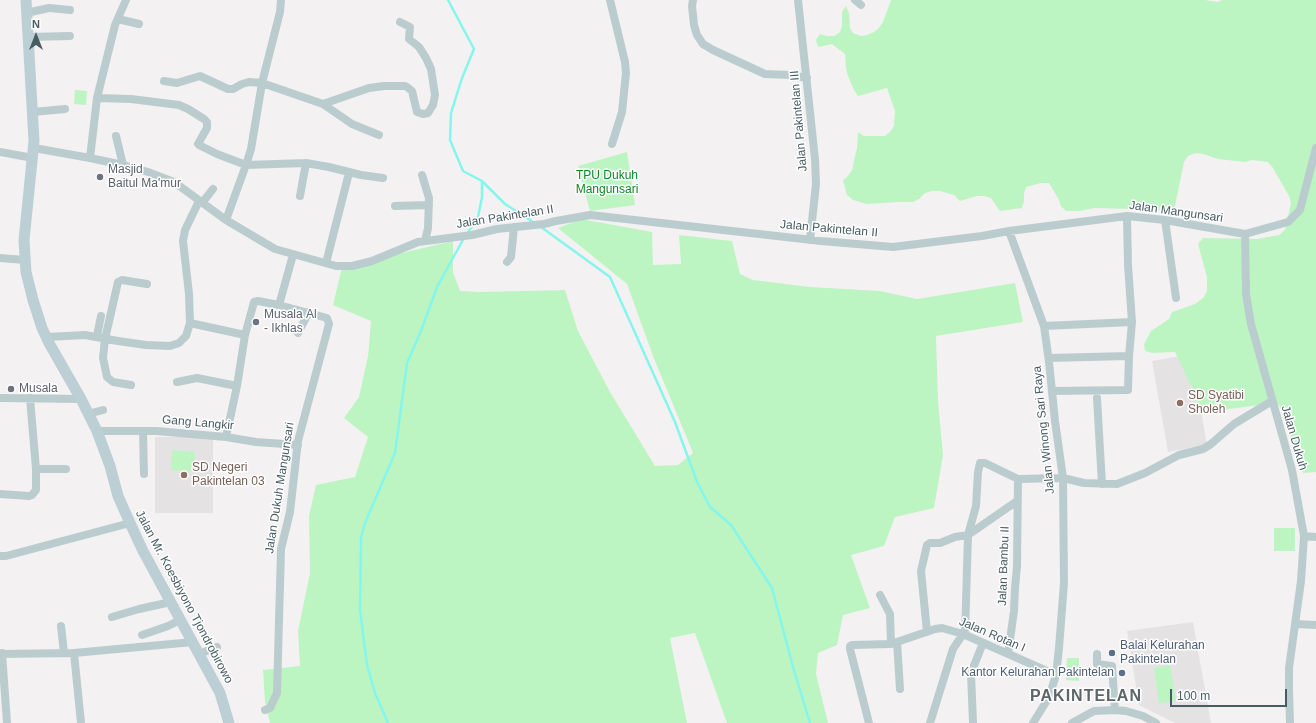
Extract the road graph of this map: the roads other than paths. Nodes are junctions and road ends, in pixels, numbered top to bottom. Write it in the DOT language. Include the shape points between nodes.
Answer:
graph roads {
  1 [pos="26,0"];
  2 [pos="126,0"];
  3 [pos="281,0"];
  4 [pos="610,0"];
  5 [pos="693,0"];
  6 [pos="798,0"];
  7 [pos="70,10"];
  8 [pos="26,13"];
  9 [pos="118,19"];
  10 [pos="400,22"];
  11 [pos="139,24"];
  12 [pos="70,36"];
  13 [pos="28,37"];
  14 [pos="807,78"];
  15 [pos="164,81"];
  16 [pos="262,83"];
  17 [pos="97,98"];
  18 [pos="323,104"];
  19 [pos="64,109"];
  20 [pos="33,112"];
  21 [pos="379,134"];
  22 [pos="116,136"];
  23 [pos="612,144"];
  24 [pos="1316,148"];
  25 [pos="0,152"];
  26 [pos="33,153"];
  27 [pos="90,158"];
  28 [pos="306,163"];
  29 [pos="123,165"];
  30 [pos="246,166"];
  31 [pos="349,173"];
  32 [pos="422,175"];
  33 [pos="383,178"];
  34 [pos="213,189"];
  35 [pos="300,196"];
  36 [pos="200,202"];
  37 [pos="430,205"];
  38 [pos="395,206"];
  39 [pos="1127,216"];
  40 [pos="226,220"];
  41 [pos="1165,220"];
  42 [pos="514,227"];
  43 [pos="1009,230"];
  44 [pos="1245,234"];
  45 [pos="810,240"];
  46 [pos="425,241"];
  47 [pos="293,255"];
  48 [pos="0,258"];
  49 [pos="25,260"];
  50 [pos="507,262"];
  51 [pos="326,263"];
  52 [pos="147,284"];
  53 [pos="1176,298"];
  54 [pos="279,305"];
  55 [pos="309,312"];
  56 [pos="102,316"];
  57 [pos="1132,322"];
  58 [pos="190,323"];
  59 [pos="1044,326"];
  60 [pos="298,333"];
  61 [pos="245,335"];
  62 [pos="47,337"];
  63 [pos="101,338"];
  64 [pos="1129,356"];
  65 [pos="1049,358"];
  66 [pos="177,382"];
  67 [pos="131,384"];
  68 [pos="237,386"];
  69 [pos="1052,391"];
  70 [pos="0,398"];
  71 [pos="30,398"];
  72 [pos="1097,398"];
  73 [pos="81,399"];
  74 [pos="1272,401"];
  75 [pos="103,410"];
  76 [pos="88,414"];
  77 [pos="97,431"];
  78 [pos="143,431"];
  79 [pos="226,437"];
  80 [pos="298,445"];
  81 [pos="66,468"];
  82 [pos="36,469"];
  83 [pos="144,474"];
  84 [pos="1063,478"];
  85 [pos="1018,479"];
  86 [pos="1102,484"];
  87 [pos="0,494"];
  88 [pos="1017,501"];
  89 [pos="130,524"];
  90 [pos="968,535"];
  91 [pos="1304,536"];
  92 [pos="1316,536"];
  93 [pos="0,556"];
  94 [pos="880,596"];
  95 [pos="171,602"];
  96 [pos="112,617"];
  97 [pos="180,620"];
  98 [pos="1296,624"];
  99 [pos="1316,625"];
  100 [pos="61,626"];
  101 [pos="927,632"];
  102 [pos="142,635"];
  103 [pos="964,635"];
  104 [pos="193,642"];
  105 [pos="894,643"];
  106 [pos="983,644"];
  107 [pos="217,647"];
  108 [pos="64,653"];
  109 [pos="74,653"];
  110 [pos="1,654"];
  111 [pos="199,654"];
  112 [pos="1008,654"];
  113 [pos="1097,654"];
  114 [pos="1056,675"];
  115 [pos="900,689"];
  116 [pos="265,710"];
  117 [pos="1115,710"];
  118 [pos="7,723"];
  119 [pos="81,723"];
  120 [pos="229,723"];
  121 [pos="869,723"];
  122 [pos="930,723"];
  123 [pos="973,723"];
  124 [pos="1033,723"];
  125 [pos="1072,723"];
  126 [pos="1156,723"];
  127 [pos="1290,723"];
  1 -- 8 [label="main road, Jalan Mr. Koesbiyono Tjondrobirowo"];
  2 -- 9 [label="street"];
  3 -- 16 [label="street"];
  4 -- 23 [label="street" via="626,73 622,112"];
  5 -- 14 [label="street" via="694,25 697,35 704,44 765,74"];
  6 -- 14 [label="street, Jalan Pakintelan III"];
  7 -- 8 [label="street" via="49,8"];
  8 -- 13 [label="main road, Jalan Mr. Koesbiyono Tjondrobirowo"];
  9 -- 11 [label="street"];
  9 -- 17 [label="street"];
  10 -- 18 [label="street" via="410,26 409,39 419,47 431,69 435,95 431,110 422,114 417,112 412,91 407,86 369,88"];
  12 -- 13 [label="street"];
  13 -- 20 [label="main road, Jalan Mr. Koesbiyono Tjondrobirowo"];
  14 -- 45 [label="street, Jalan Pakintelan III" via="816,159"];
  15 -- 16 [label="street" via="177,83 200,76 228,89 249,82"];
  16 -- 18 [label="street"];
  16 -- 30 [label="street"];
  17 -- 27 [label="street"];
  17 -- 30 [label="street" via="131,99 179,105 188,109 207,122 207,128 198,144 200,146"];
  18 -- 21 [label="street" via="352,124"];
  19 -- 20 [label="street"];
  20 -- 26 [label="main road, Jalan Mr. Koesbiyono Tjondrobirowo"];
  22 -- 29 [label="street"];
  24 -- 44 [label="street" via="1300,210 1288,222"];
  25 -- 26 [label="street"];
  26 -- 27 [label="street, Jalan Pakintelan II"];
  26 -- 49 [label="main road, Jalan Mr. Koesbiyono Tjondrobirowo" via="24,240"];
  27 -- 29 [label="street, Jalan Pakintelan II"];
  28 -- 30 [label="street"];
  28 -- 31 [label="street"];
  28 -- 35 [label="street"];
  29 -- 36 [label="street, Jalan Pakintelan II" via="174,182"];
  30 -- 40 [label="street"];
  31 -- 33 [label="street"];
  31 -- 51 [label="street"];
  32 -- 37 [label="street"];
  34 -- 36 [label="street"];
  36 -- 40 [label="street, Jalan Pakintelan II"];
  36 -- 58 [label="street" via="185,230 183,241"];
  37 -- 38 [label="street"];
  37 -- 46 [label="street"];
  39 -- 41 [label="street, Jalan Mangunsari"];
  39 -- 43 [label="street, Jalan Mangunsari"];
  39 -- 57 [label="street"];
  40 -- 47 [label="street, Jalan Pakintelan II" via="275,249"];
  41 -- 44 [label="street, Jalan Mangunsari"];
  41 -- 53 [label="street"];
  42 -- 45 [label="street, Jalan Pakintelan II" via="590,215"];
  42 -- 46 [label="street, Jalan Pakintelan II"];
  42 -- 50 [label="street" via="511,257"];
  43 -- 45 [label="street, Jalan Pakintelan II" via="982,236 893,247"];
  43 -- 59 [label="street, Jalan Winong Sari Raya"];
  44 -- 74 [label="street, Jalan Dukuh" via="1246,294 1251,324"];
  46 -- 51 [label="street, Jalan Pakintelan II" via="352,266"];
  47 -- 51 [label="street, Jalan Pakintelan II"];
  47 -- 54 [label="street"];
  48 -- 49 [label="street"];
  49 -- 62 [label="main road, Jalan Mr. Koesbiyono Tjondrobirowo" via="32,300"];
  52 -- 63 [label="street" via="122,280 118,282"];
  54 -- 55 [label="street, Jalan Dukuh Mangunsari"];
  54 -- 61 [label="street, Jalan Dukuh Mangunsari" via="254,302"];
  55 -- 60 [label="street"];
  55 -- 80 [label="street, Jalan Dukuh Mangunsari" via="327,318 329,324"];
  56 -- 63 [label="street"];
  57 -- 59 [label="street"];
  57 -- 64 [label="street"];
  58 -- 61 [label="street"];
  58 -- 63 [label="street" via="186,336 179,343 170,346"];
  59 -- 65 [label="street, Jalan Winong Sari Raya"];
  61 -- 68 [label="street, Jalan Dukuh Mangunsari"];
  62 -- 63 [label="street" via="75,334"];
  62 -- 73 [label="main road, Jalan Mr. Koesbiyono Tjondrobirowo"];
  63 -- 67 [label="street" via="107,377 113,382"];
  64 -- 65 [label="street"];
  64 -- 69 [label="street" via="1128,390"];
  65 -- 69 [label="street, Jalan Winong Sari Raya"];
  66 -- 68 [label="street" via="201,379"];
  68 -- 79 [label="street, Jalan Dukuh Mangunsari"];
  69 -- 84 [label="street, Jalan Winong Sari Raya"];
  70 -- 71 [label="street"];
  71 -- 73 [label="street"];
  71 -- 82 [label="street"];
  72 -- 86 [label="street"];
  73 -- 76 [label="main road, Jalan Mr. Koesbiyono Tjondrobirowo"];
  74 -- 86 [label="street" via="1234,424 1203,449 1179,455 1117,484"];
  74 -- 91 [label="street, Jalan Dukuh" via="1292,470"];
  75 -- 76 [label="street"];
  76 -- 77 [label="main road, Jalan Mr. Koesbiyono Tjondrobirowo"];
  77 -- 78 [label="street, Gang Langkir"];
  77 -- 89 [label="main road, Jalan Mr. Koesbiyono Tjondrobirowo"];
  78 -- 79 [label="street, Gang Langkir"];
  78 -- 83 [label="street"];
  79 -- 80 [label="street, Gang Langkir"];
  80 -- 116 [label="street, Jalan Dukuh Mangunsari" via="290,512 281,549 277,693 270,708"];
  81 -- 82 [label="street"];
  82 -- 87 [label="street" via="36,490 32,495"];
  84 -- 85 [label="street"];
  84 -- 86 [label="street"];
  84 -- 114 [label="street, Jalan Winong Sari Raya" via="1064,583"];
  85 -- 88 [label="street, Jalan Bambu II"];
  85 -- 90 [label="street" via="980,463 976,506"];
  88 -- 90 [label="street"];
  88 -- 112 [label="street, Jalan Bambu II" via="1017,566"];
  89 -- 93 [label="street"];
  89 -- 95 [label="main road, Jalan Mr. Koesbiyono Tjondrobirowo"];
  90 -- 101 [label="street" via="927,545 921,571"];
  90 -- 103 [label="street"];
  91 -- 92 [label="street"];
  91 -- 98 [label="street, Jalan Dukuh"];
  94 -- 105 [label="street" via="890,614"];
  95 -- 96 [label="street"];
  95 -- 97 [label="main road, Jalan Mr. Koesbiyono Tjondrobirowo"];
  97 -- 102 [label="street"];
  97 -- 104 [label="main road, Jalan Mr. Koesbiyono Tjondrobirowo"];
  98 -- 99 [label="street"];
  98 -- 127 [label="street, Jalan Dukuh" via="1290,668"];
  100 -- 108 [label="street"];
  101 -- 103 [label="street, Jalan Rotan I" via="942,628"];
  101 -- 105 [label="street, Jalan Rotan I"];
  103 -- 106 [label="street, Jalan Rotan I"];
  103 -- 122 [label="street" via="953,649"];
  104 -- 109 [label="street"];
  104 -- 111 [label="main road, Jalan Mr. Koesbiyono Tjondrobirowo"];
  105 -- 115 [label="street"];
  105 -- 121 [label="street, Jalan Rotan I" via="850,646"];
  106 -- 112 [label="street, Jalan Rotan I"];
  106 -- 123 [label="street" via="971,673"];
  107 -- 111 [label="street"];
  108 -- 109 [label="street"];
  108 -- 110 [label="street"];
  109 -- 119 [label="street"];
  110 -- 118 [label="street"];
  111 -- 120 [label="main road, Jalan Mr. Koesbiyono Tjondrobirowo" via="220,693"];
  112 -- 114 [label="street, Jalan Rotan I"];
  113 -- 117 [label="street" via="1097,664 1112,666"];
  114 -- 124 [label="street, Jalan Winong Sari Raya" via="1049,697"];
  117 -- 125 [label="street" via="1094,711"];
  117 -- 126 [label="street" via="1143,716"];
}
